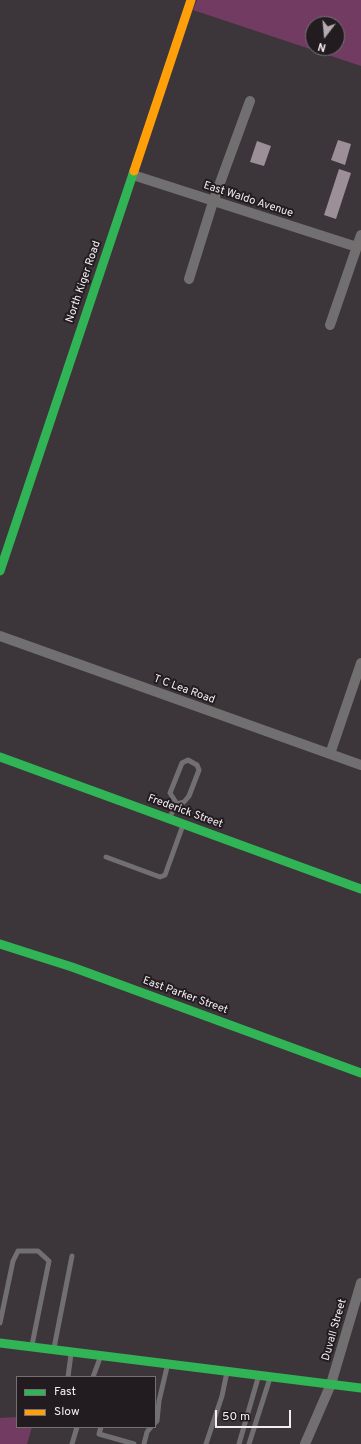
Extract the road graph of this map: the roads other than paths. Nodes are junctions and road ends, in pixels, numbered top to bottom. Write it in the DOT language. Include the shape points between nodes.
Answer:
graph roads {
  1 [pos="190,0"];
  2 [pos="250,101"];
  3 [pos="133,175"];
  4 [pos="213,202"];
  5 [pos="361,235"];
  6 [pos="357,247"];
  7 [pos="189,279"];
  8 [pos="330,325"];
  9 [pos="0,571"];
  10 [pos="0,636"];
  11 [pos="361,663"];
  12 [pos="330,754"];
  13 [pos="0,757"];
  14 [pos="361,765"];
  15 [pos="177,804"];
  16 [pos="169,818"];
  17 [pos="183,824"];
  18 [pos="106,857"];
  19 [pos="361,889"];
  20 [pos="0,944"];
  21 [pos="361,1073"];
  22 [pos="72,1256"];
  23 [pos="361,1283"];
  24 [pos="0,1323"];
  25 [pos="0,1343"];
  26 [pos="32,1346"];
  27 [pos="54,1349"];
  28 [pos="71,1351"];
  29 [pos="100,1355"];
  30 [pos="168,1364"];
  31 [pos="227,1371"];
  32 [pos="68,1376"];
  33 [pos="94,1376"];
  34 [pos="259,1376"];
  35 [pos="270,1377"];
  36 [pos="331,1384"];
  37 [pos="361,1388"];
  38 [pos="157,1401"];
  39 [pos="156,1422"];
  40 [pos="77,1428"];
  41 [pos="101,1428"];
  42 [pos="150,1428"];
  43 [pos="72,1444"];
  44 [pos="134,1444"];
  45 [pos="144,1444"];
  46 [pos="206,1444"];
  47 [pos="240,1444"];
  48 [pos="250,1444"];
  49 [pos="306,1444"];
  1 -- 3 [label="street, North Kiger Road"];
  2 -- 4 [label="street"];
  3 -- 4 [label="street, East Waldo Avenue"];
  3 -- 9 [label="street, North Kiger Road"];
  4 -- 6 [label="street, East Waldo Avenue"];
  4 -- 7 [label="street"];
  5 -- 6 [label="street"];
  6 -- 8 [label="street"];
  10 -- 12 [label="street, T C Lea Road"];
  11 -- 12 [label="street"];
  12 -- 14 [label="street, T C Lea Road"];
  13 -- 16 [label="street, Frederick Street"];
  15 -- 15 [label="lane" via="184,802 189,796 200,770 188,760 182,763 170,793"];
  15 -- 16 [label="lane"];
  16 -- 17 [label="street, Frederick Street"];
  17 -- 18 [label="lane" via="165,875 160,877"];
  17 -- 19 [label="street, Frederick Street"];
  20 -- 21 [label="street, East Parker Street" via="72,967"];
  22 -- 27 [label="lane"];
  23 -- 36 [label="street, Duvall Street"];
  24 -- 26 [label="lane" via="13,1261 18,1251 38,1251 49,1260"];
  25 -- 26 [label="street"];
  26 -- 27 [label="street"];
  27 -- 28 [label="street"];
  28 -- 29 [label="street"];
  28 -- 32 [label="lane"];
  29 -- 30 [label="street"];
  29 -- 33 [label="lane"];
  30 -- 31 [label="street"];
  30 -- 38 [label="lane"];
  31 -- 34 [label="street"];
  31 -- 46 [label="lane" via="222,1396"];
  34 -- 35 [label="street"];
  34 -- 47 [label="lane"];
  35 -- 36 [label="street"];
  35 -- 48 [label="lane"];
  36 -- 37 [label="street"];
  36 -- 49 [label="street, Duvall Street"];
  38 -- 39 [label="lane"];
  40 -- 43 [label="lane"];
  41 -- 44 [label="lane" via="99,1434"];
  42 -- 45 [label="lane"];
}
